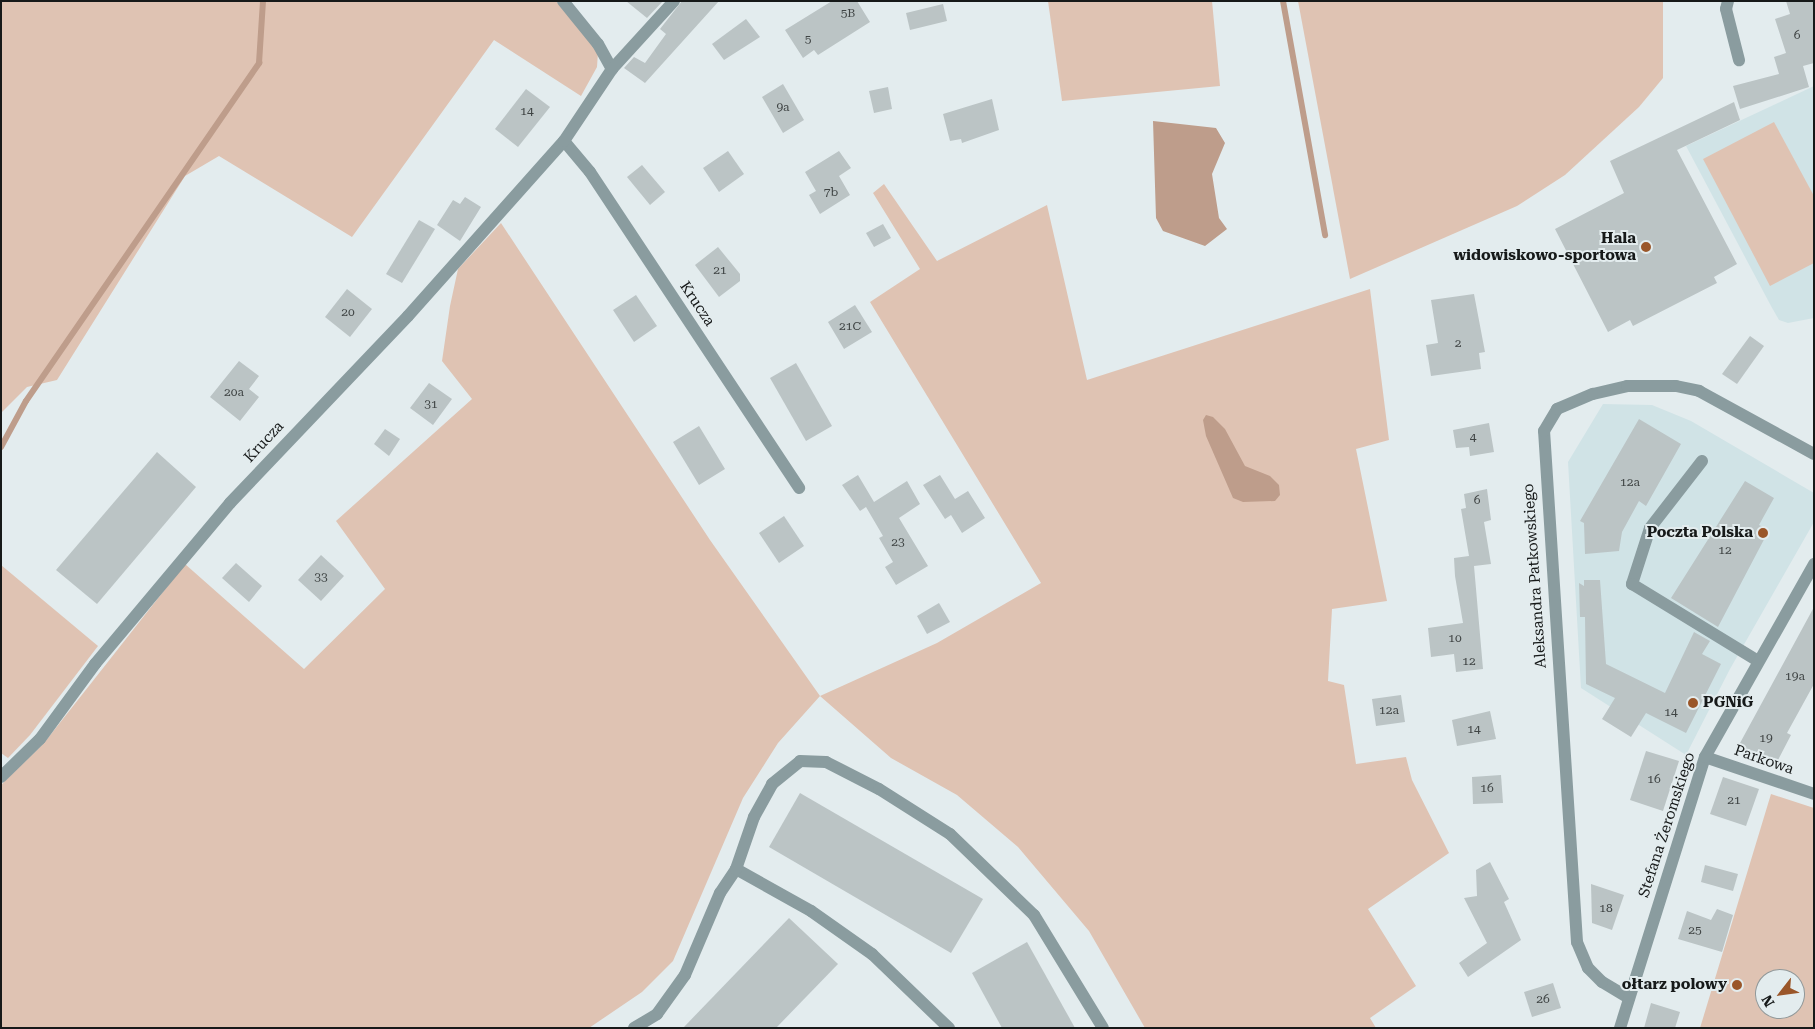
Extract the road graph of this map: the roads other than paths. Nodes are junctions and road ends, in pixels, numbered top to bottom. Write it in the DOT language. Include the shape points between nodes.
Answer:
graph roads {
  1 [pos="563,1"];
  2 [pos="674,1"];
  3 [pos="1728,1"];
  4 [pos="1740,60"];
  5 [pos="612,69"];
  6 [pos="564,141"];
  7 [pos="1814,454"];
  8 [pos="1702,461"];
  9 [pos="799,488"];
  10 [pos="1814,564"];
  11 [pos="1758,661"];
  12 [pos="1705,757"];
  13 [pos="1,777"];
  14 [pos="1814,794"];
  15 [pos="736,869"];
  16 [pos="1629,998"];
  17 [pos="634,1028"];
  18 [pos="949,1028"];
  19 [pos="1103,1028"];
  20 [pos="1620,1028"];
  1 -- 5 [label="street" via="598,44"];
  2 -- 5 [label="street, Krucza"];
  3 -- 4 [label="street" via="1726,9"];
  5 -- 6 [label="street, Krucza"];
  6 -- 9 [label="street, Krucza" via="590,172"];
  6 -- 13 [label="street, Krucza" via="408,316 230,503 95,664 40,739"];
  7 -- 16 [label="street, Aleksandra Patkowskiego" via="1699,391 1676,386 1627,386 1572,401 1558,409 1544,430 1577,942 1588,968 1602,982"];
  8 -- 11 [label="street" via="1650,528 1632,584"];
  10 -- 11 [label="street, Stefana Żeromskiego"];
  11 -- 12 [label="street, Stefana Żeromskiego"];
  12 -- 14 [label="street, Parkowa"];
  12 -- 16 [label="street, Stefana Żeromskiego"];
  15 -- 17 [label="street" via="671,998 657,1014"];
  15 -- 18 [label="street" via="811,911 872,954"];
  15 -- 19 [label="street" via="754,817 772,784 800,761 826,762 879,789 950,834 995,874 1034,915 1055,944"];
  16 -- 20 [label="street, Stefana Żeromskiego"];
}
